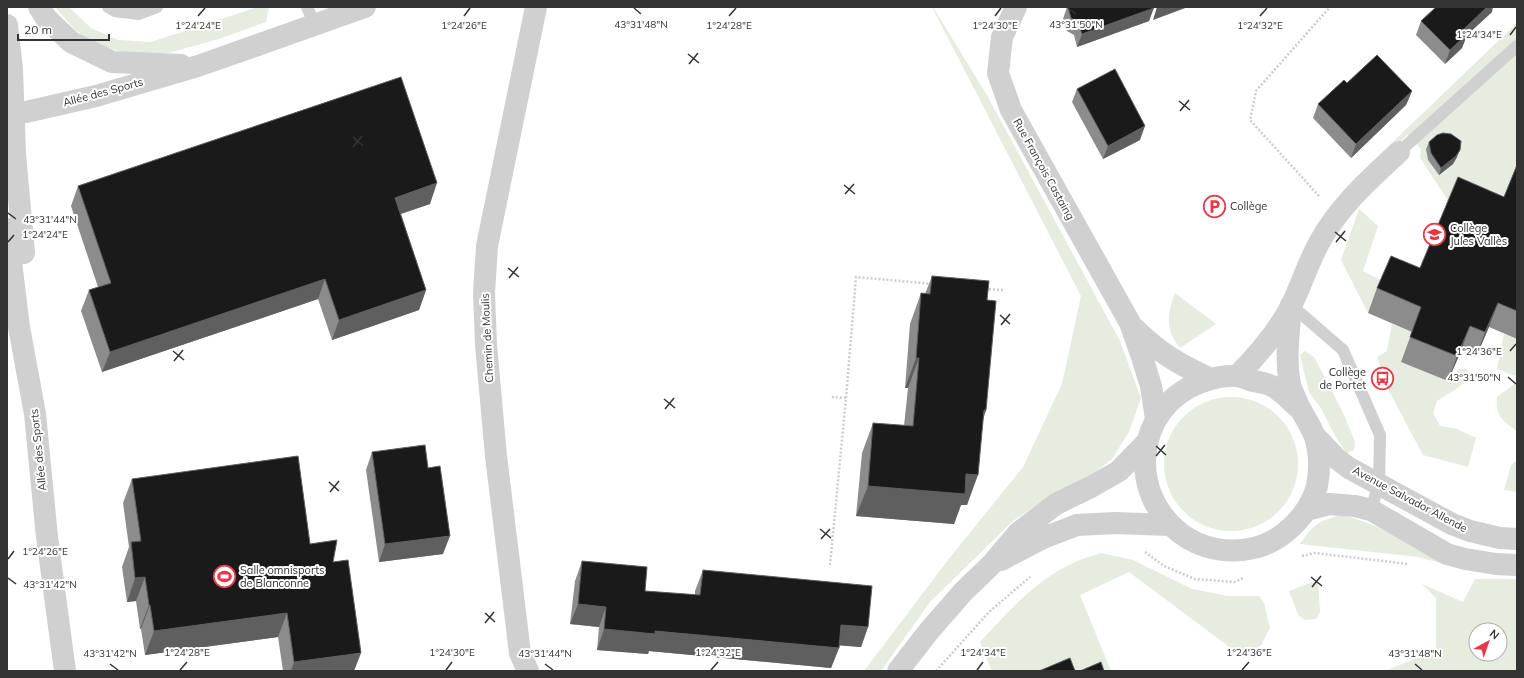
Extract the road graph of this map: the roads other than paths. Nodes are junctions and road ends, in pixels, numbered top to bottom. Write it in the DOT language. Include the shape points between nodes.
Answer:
graph roads {
  1 [pos="39,7"];
  2 [pos="108,7"];
  3 [pos="157,7"];
  4 [pos="365,7"];
  5 [pos="536,7"];
  6 [pos="1016,7"];
  7 [pos="311,16"];
  8 [pos="7,25"];
  9 [pos="1517,46"];
  10 [pos="198,66"];
  11 [pos="10,114"];
  12 [pos="1399,152"];
  13 [pos="7,229"];
  14 [pos="1291,306"];
  15 [pos="1130,323"];
  16 [pos="1237,376"];
  17 [pos="1210,378"];
  18 [pos="1300,409"];
  19 [pos="35,414"];
  20 [pos="1156,419"];
  21 [pos="1315,436"];
  22 [pos="1147,442"];
  23 [pos="1379,483"];
  24 [pos="1306,510"];
  25 [pos="1372,510"];
  26 [pos="1170,525"];
  27 [pos="1517,539"];
  28 [pos="1517,564"];
  29 [pos="991,565"];
  30 [pos="65,671"];
  31 [pos="528,671"];
  32 [pos="898,671"];
  1 -- 10 [label="street, Allée des Sports" via="46,18 71,42 112,62"];
  2 -- 3 [label="lane" via="115,11 138,14"];
  4 -- 7 [label="street, Allée des Sports"];
  5 -- 31 [label="street, Chemin de Moulis" via="487,246 484,293 496,456 520,653"];
  6 -- 15 [label="street, Rue François Castaing" via="1002,37 998,72 1011,110"];
  7 -- 10 [label="street, Allée des Sports"];
  8 -- 11 [label="street" via="12,68"];
  9 -- 12 [label="lane"];
  10 -- 11 [label="street, Allée des Sports" via="96,96"];
  11 -- 19 [label="street"];
  12 -- 14 [label="street" via="1355,193 1337,215 1319,242"];
  13 -- 19 [label="street, Allée des Sports" via="19,327"];
  14 -- 16 [label="street" via="1272,337"];
  14 -- 18 [label="street" via="1287,355 1290,385"];
  14 -- 23 [label="lane" via="1343,350 1380,435"];
  15 -- 17 [label="street, Rue François Castaing" via="1166,356"];
  15 -- 20 [label="street, Rue François Castaing" via="1151,386"];
  16 -- 17 [label="street"];
  16 -- 18 [label="street" via="1272,386"];
  17 -- 20 [label="street" via="1189,387 1170,401"];
  18 -- 21 [label="street"];
  19 -- 30 [label="street, Allée des Sports" via="47,537"];
  20 -- 22 [label="street"];
  21 -- 23 [label="street, Avenue Salvador Allende" via="1337,459"];
  21 -- 24 [label="street" via="1320,462 1316,487"];
  22 -- 26 [label="street" via="1144,465 1148,487 1156,507"];
  22 -- 29 [label="street" via="1119,470 1092,487 1056,504 1023,529"];
  23 -- 25 [label="lane"];
  23 -- 27 [label="street, Avenue Salvador Allende" via="1470,532"];
  24 -- 25 [label="street" via="1328,504"];
  24 -- 26 [label="street" via="1293,527 1276,540 1256,548 1233,551 1210,548 1188,539"];
  25 -- 28 [label="street" via="1447,554 1496,564"];
  26 -- 29 [label="street" via="1077,525 1042,538"];
  29 -- 32 [label="street" via="963,592"];
}
